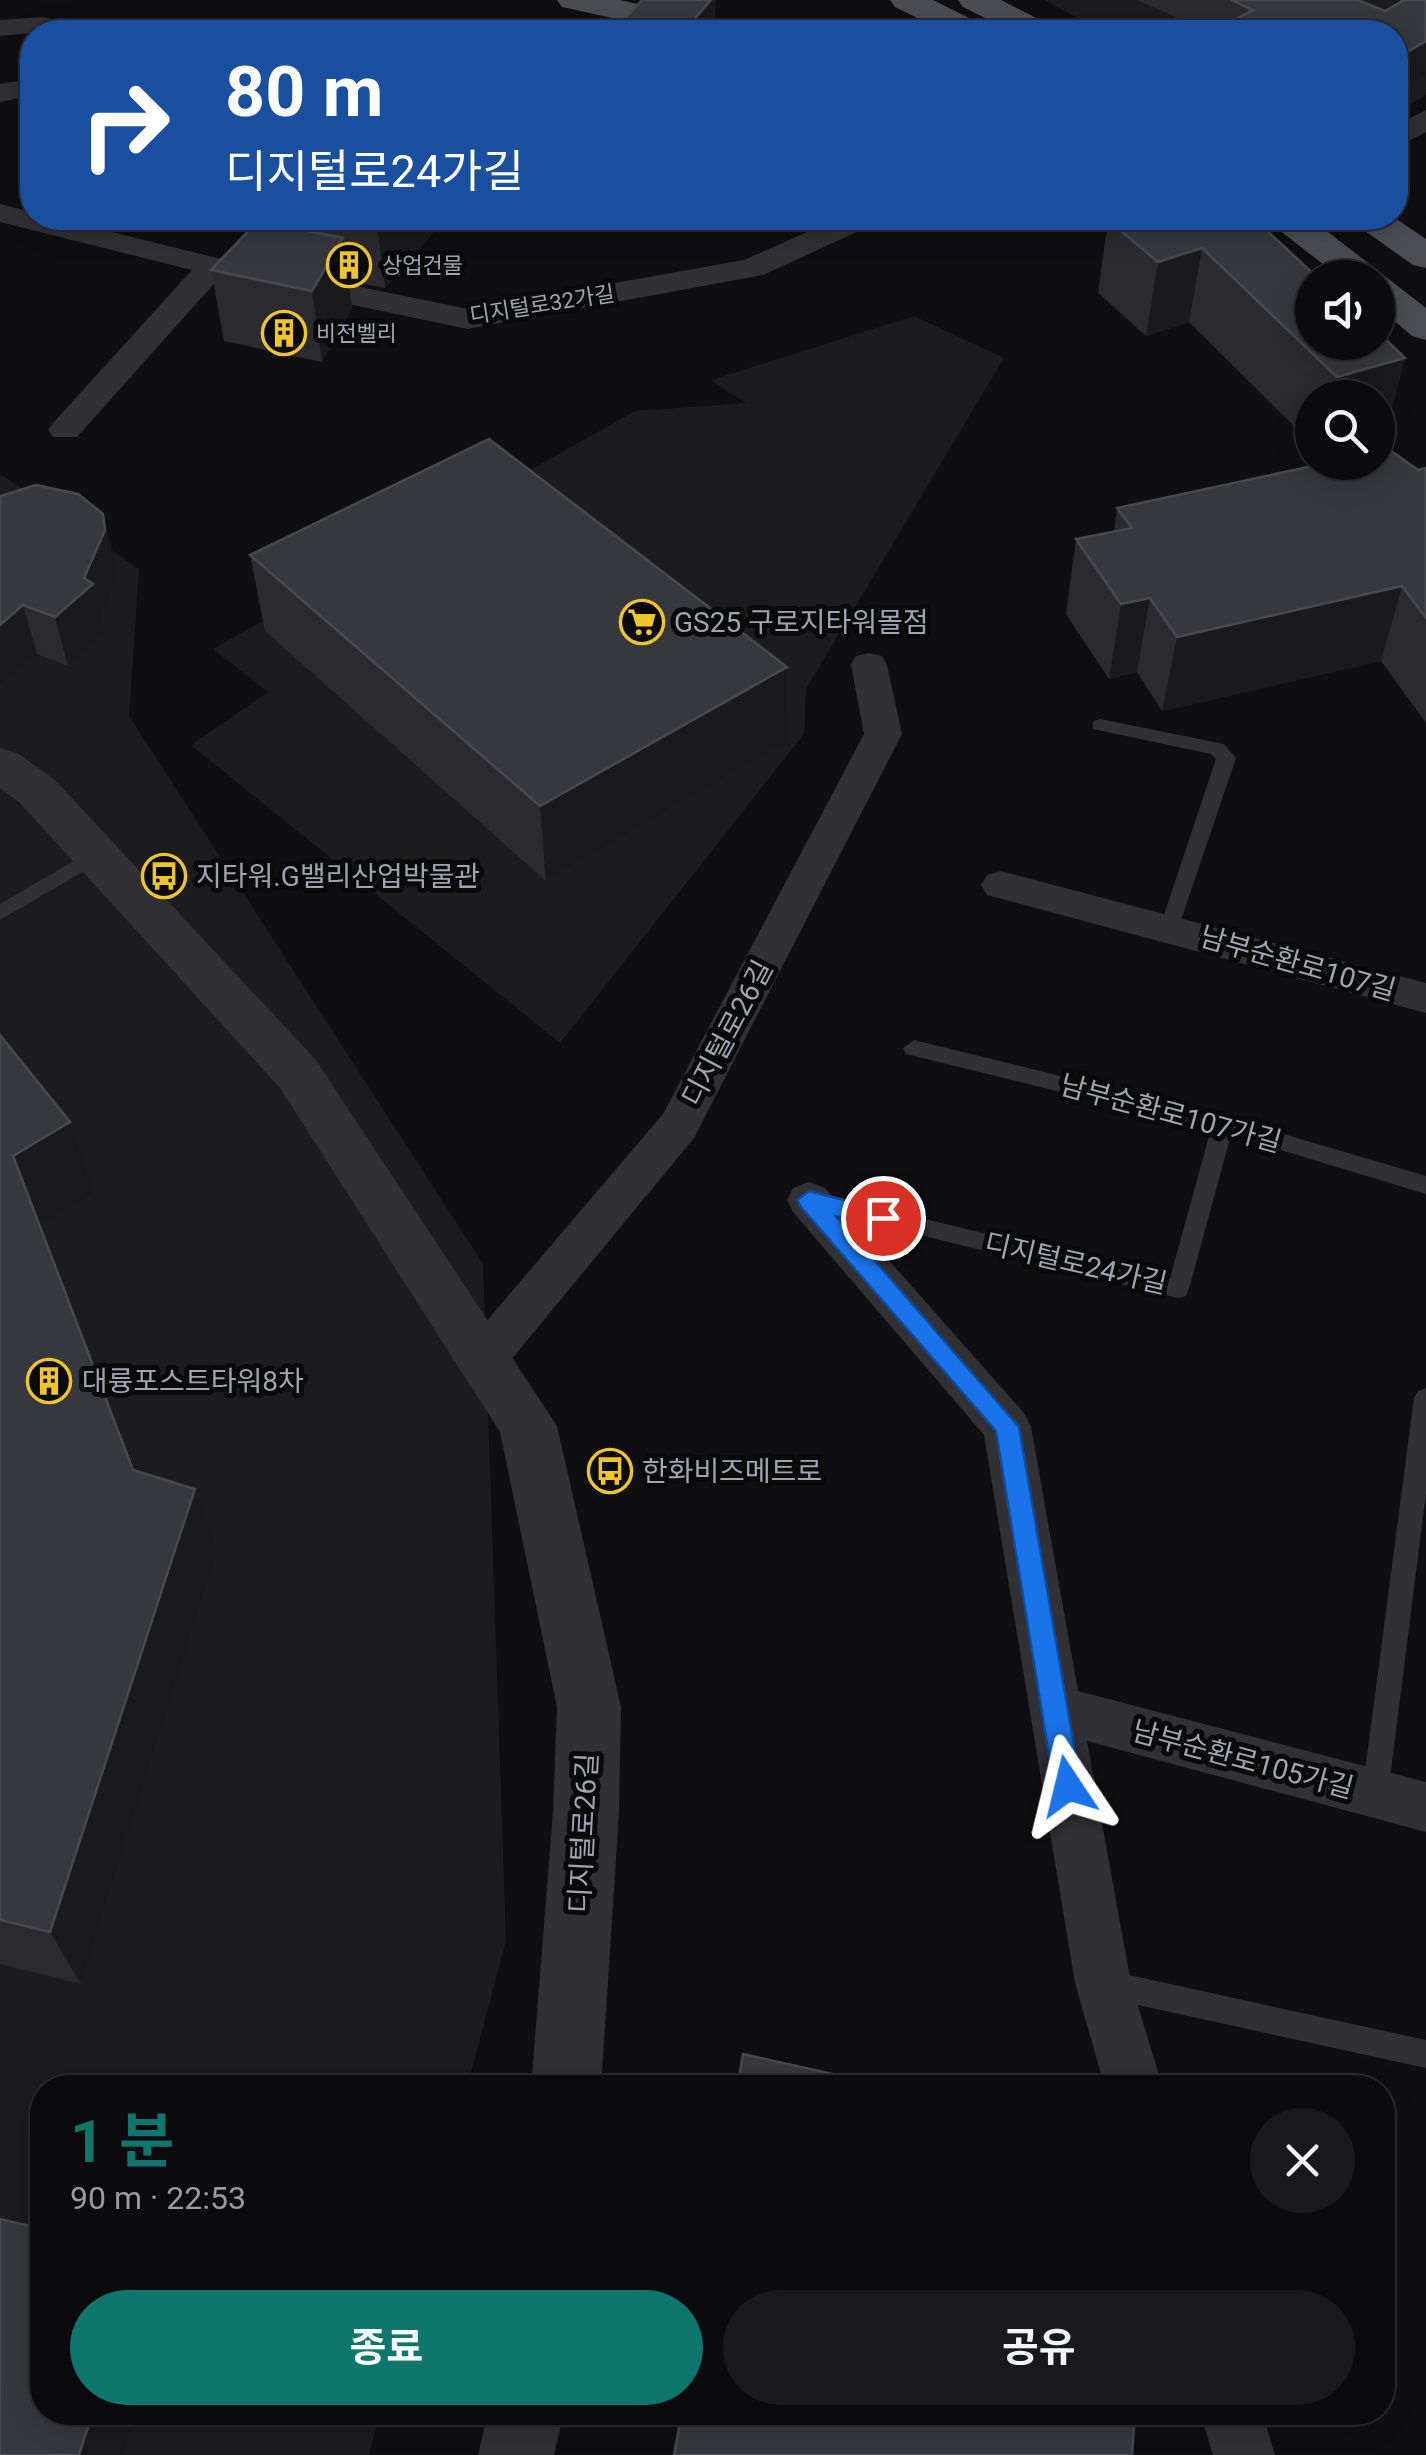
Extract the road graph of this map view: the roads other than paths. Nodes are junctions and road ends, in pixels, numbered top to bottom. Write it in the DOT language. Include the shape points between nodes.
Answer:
graph roads {
  1 [pos="574,0"];
  2 [pos="907,0"];
  3 [pos="975,0"];
  4 [pos="1009,0"];
  5 [pos="665,20"];
  6 [pos="947,20"];
  7 [pos="1014,20"];
  8 [pos="1035,20"];
  9 [pos="68,230"];
  10 [pos="836,230"];
  11 [pos="1297,230"];
  12 [pos="1305,230"];
  13 [pos="1387,230"];
  14 [pos="1328,246"];
  15 [pos="1426,258"];
  16 [pos="1345,260"];
  17 [pos="213,266"];
  18 [pos="1395,302"];
  19 [pos="1426,328"];
  20 [pos="65,430"];
  21 [pos="869,665"];
  22 [pos="1100,724"];
  23 [pos="0,764"];
  24 [pos="96,856"];
  25 [pos="1000,885"];
  26 [pos="0,912"];
  27 [pos="1170,927"];
  28 [pos="1426,998"];
  29 [pos="914,1048"];
  30 [pos="1223,1124"];
  31 [pos="1426,1185"];
  32 [pos="809,1200"];
  33 [pos="484,1358"];
  34 [pos="1426,1398"];
  35 [pos="1054,1708"];
  36 [pos="1375,1794"];
  37 [pos="1426,1807"];
  38 [pos="1103,1983"];
  39 [pos="1426,2054"];
  40 [pos="567,2075"];
  41 [pos="1130,2075"];
  42 [pos="523,2425"];
  43 [pos="1235,2425"];
  44 [pos="516,2455"];
  45 [pos="1244,2455"];
  1 -- 5 [label="main road"];
  2 -- 6 [label="main road"];
  3 -- 7 [label="main road"];
  4 -- 8 [label="main road"];
  9 -- 17 [label="street, 디지털로32가길"];
  10 -- 17 [label="street, 디지털로32가길" via="752,268 468,319"];
  11 -- 14 [label="main road"];
  12 -- 14 [label="main road"];
  13 -- 15 [label="main road"];
  14 -- 16 [label="main road"];
  17 -- 20 [label="street"];
  18 -- 19 [label="main road"];
  21 -- 33 [label="street, 디지털로26길" via="883,734 679,1126"];
  22 -- 27 [label="lane, 남부순환로107길" via="1216,749 1226,758"];
  23 -- 24 [label="street, 디지털로26길" via="37,792"];
  24 -- 26 [label="lane"];
  24 -- 33 [label="street, 디지털로26길" via="298,1074"];
  25 -- 27 [label="street, 남부순환로107길"];
  27 -- 28 [label="street, 남부순환로107길"];
  29 -- 30 [label="lane, 남부순환로107가길"];
  30 -- 31 [label="lane, 남부순환로107가길"];
  30 -- 32 [label="lane, 디지털로24가길" via="1178,1288"];
  32 -- 35 [label="street" via="1007,1427"];
  33 -- 40 [label="street, 디지털로26길" via="528,1426 589,1707"];
  34 -- 36 [label="lane, 남부순환로105가길"];
  35 -- 36 [label="street, 남부순환로105가길"];
  35 -- 38 [label="street"];
  36 -- 37 [label="street, 남부순환로105가길"];
  38 -- 39 [label="lane"];
  38 -- 41 [label="street"];
  42 -- 44 [label="street"];
  43 -- 45 [label="street"];
}
